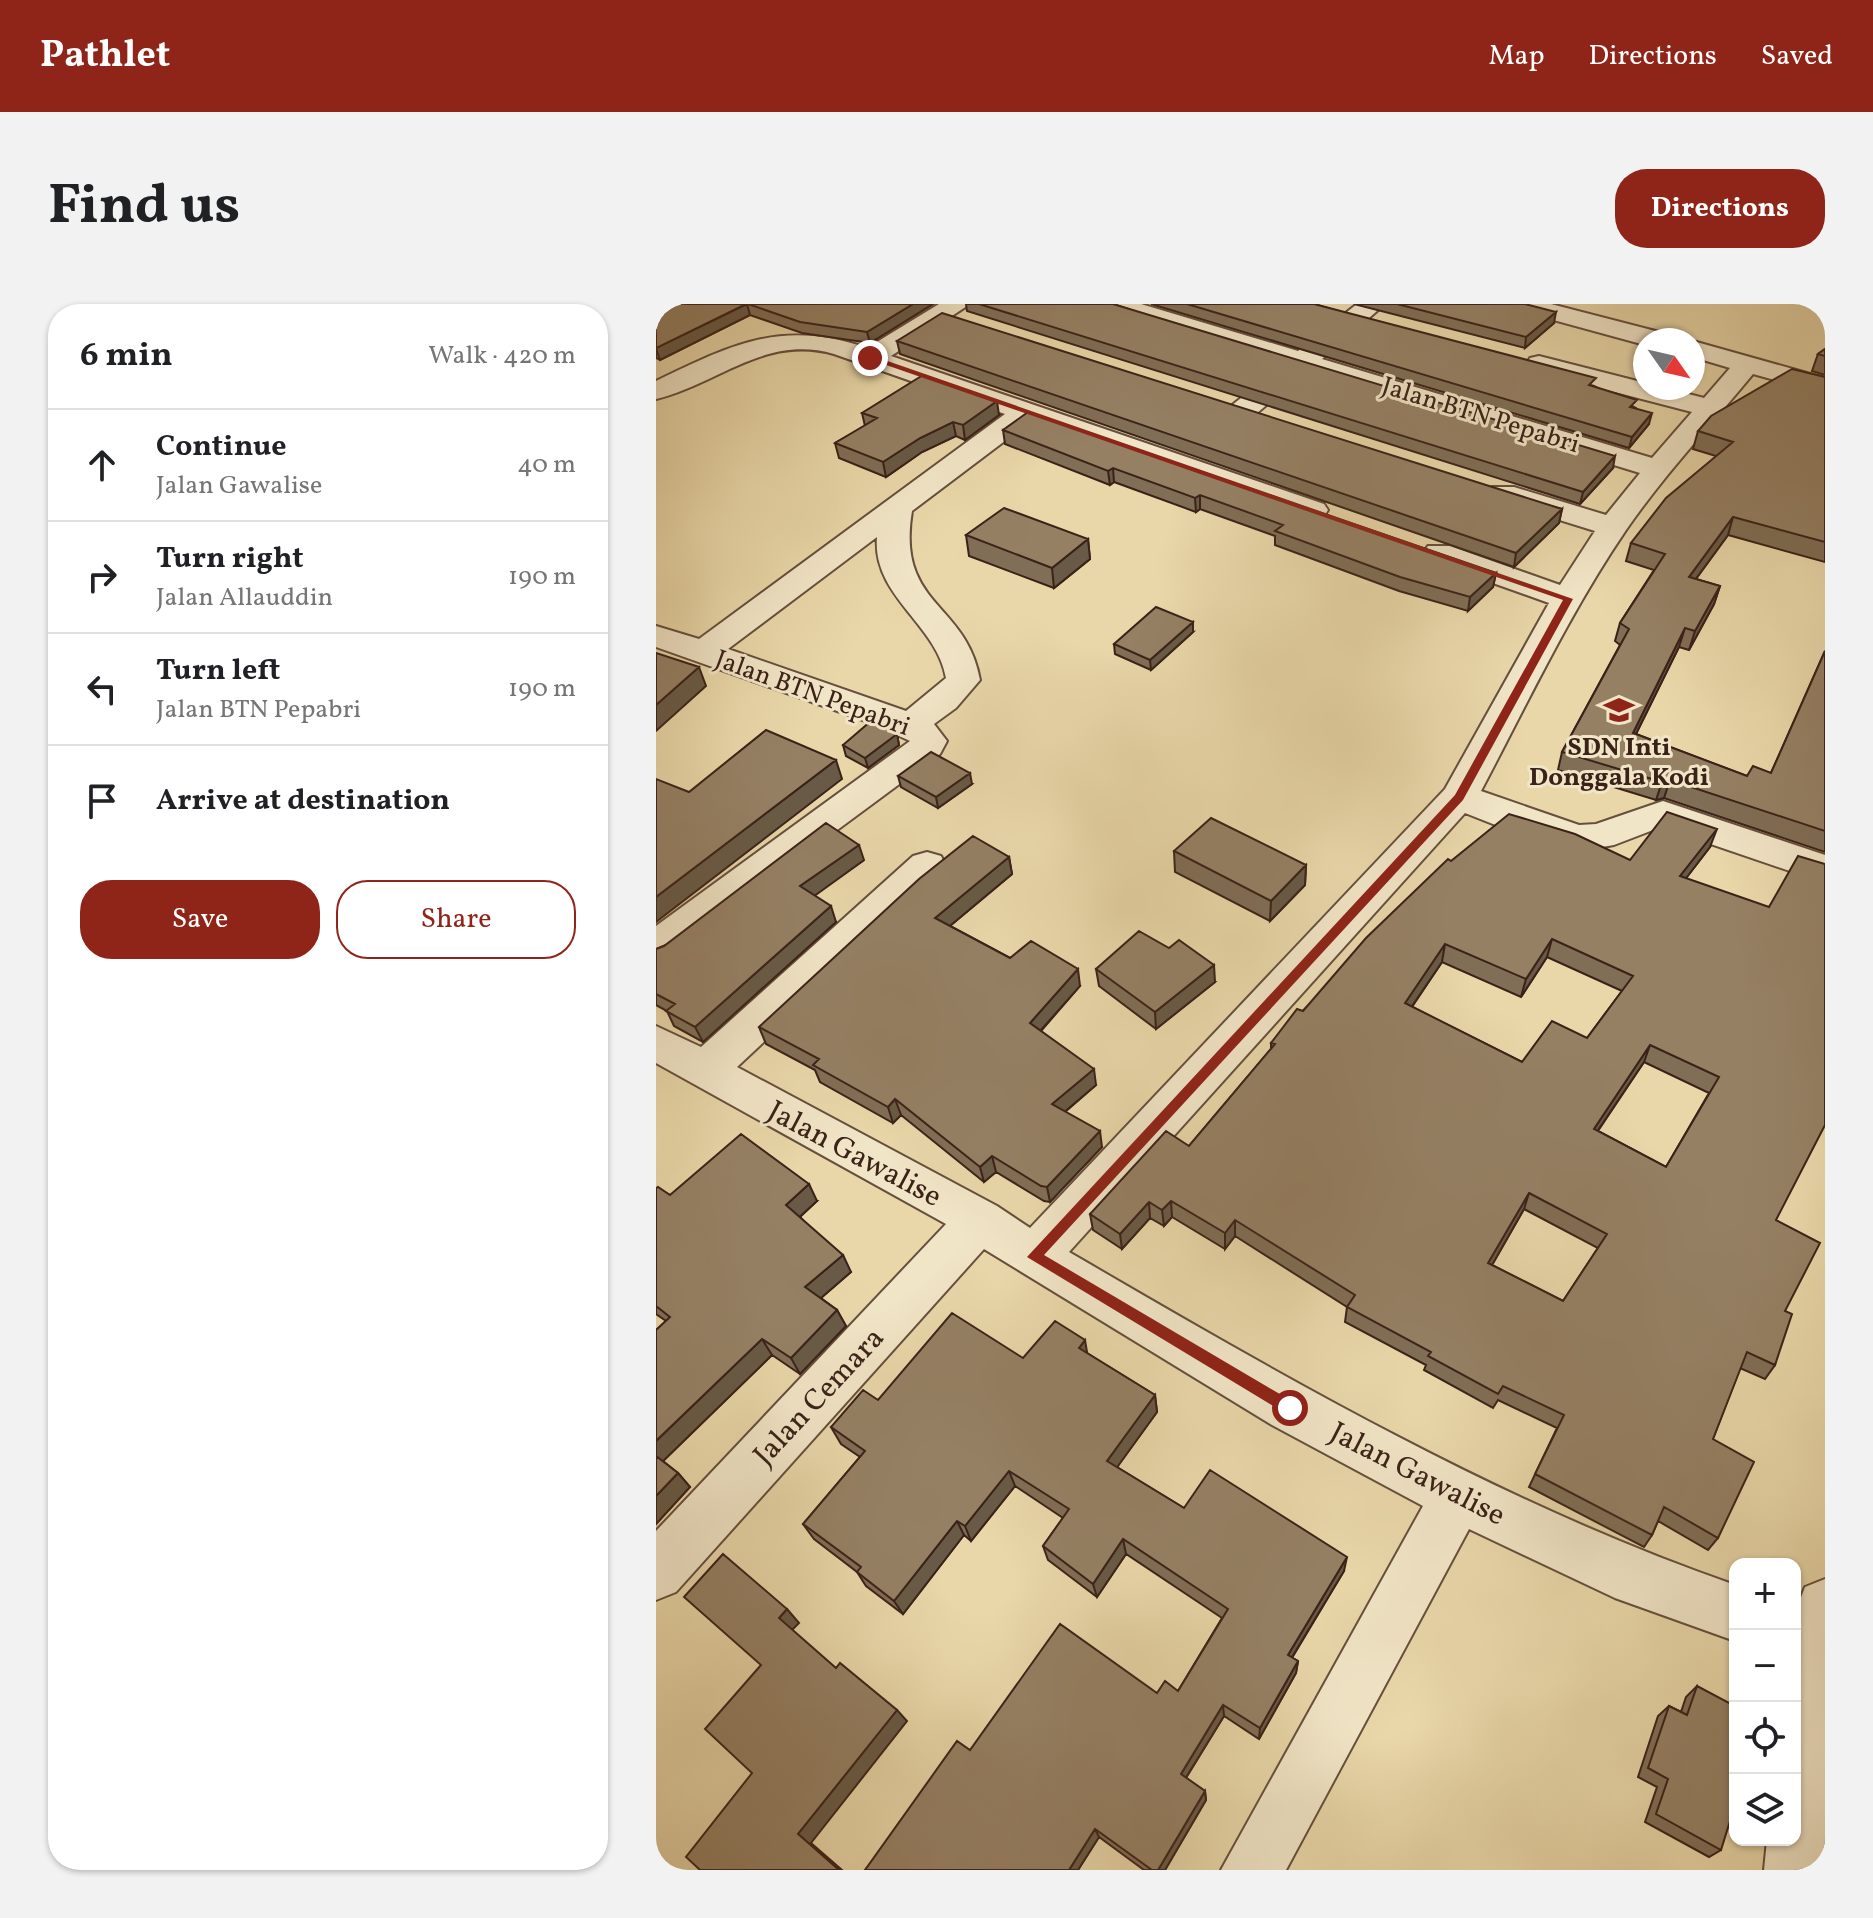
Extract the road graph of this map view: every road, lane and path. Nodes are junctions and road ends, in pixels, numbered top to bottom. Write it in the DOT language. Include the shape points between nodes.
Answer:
graph roads {
  1 [pos="1114,304"];
  2 [pos="1522,304"];
  3 [pos="1327,308"];
  4 [pos="956,314"];
  5 [pos="1372,315"];
  6 [pos="1633,333"];
  7 [pos="1705,352"];
  8 [pos="1511,357"];
  9 [pos="870,358"];
  10 [pos="1304,360"];
  11 [pos="1748,364"];
  12 [pos="1825,386"];
  13 [pos="656,391"];
  14 [pos="1211,402"];
  15 [pos="1711,408"];
  16 [pos="1027,411"];
  17 [pos="1241,412"];
  18 [pos="1271,421"];
  19 [pos="1658,469"];
  20 [pos="1479,486"];
  21 [pos="897,508"];
  22 [pos="1338,519"];
  23 [pos="1613,527"];
  24 [pos="1410,543"];
  25 [pos="1568,599"];
  26 [pos="656,636"];
  27 [pos="703,652"];
  28 [pos="909,726"];
  29 [pos="1459,797"];
  30 [pos="927,866"];
  31 [pos="1825,869"];
  32 [pos="656,948"];
  33 [pos="656,1043"];
  34 [pos="704,1071"];
  35 [pos="980,1220"];
  36 [pos="1034,1257"];
  37 [pos="1458,1496"];
  38 [pos="656,1572"];
  39 [pos="1729,1611"];
  40 [pos="1815,1632"];
  41 [pos="1252,1870"];
  42 [pos="1795,1870"];
  1 -- 10 [label="street, Jalan BTN Pepabri"];
  2 -- 6 [label="street"];
  3 -- 5 [label="street"];
  4 -- 9 [label="street"];
  5 -- 10 [label="street"];
  7 -- 11 [label="street"];
  8 -- 15 [label="street"];
  9 -- 13 [label="street" via="833,346 790,342 723,361"];
  9 -- 16 [label="street"];
  10 -- 17 [label="street"];
  10 -- 19 [label="street, Jalan BTN Pepabri"];
  11 -- 12 [label="street"];
  11 -- 15 [label="street"];
  14 -- 17 [label="street"];
  15 -- 19 [label="street"];
  16 -- 21 [label="street, Jalan BTN Pepabri"];
  16 -- 22 [label="street"];
  17 -- 18 [label="street"];
  19 -- 23 [label="street"];
  20 -- 23 [label="street"];
  21 -- 27 [label="street, Jalan BTN Pepabri"];
  21 -- 28 [label="street" via="891,549 901,585 962,659 963,680"];
  23 -- 25 [label="street"];
  24 -- 25 [label="street"];
  25 -- 29 [label="street"];
  26 -- 27 [label="street"];
  27 -- 28 [label="street, Jalan BTN Pepabri"];
  28 -- 32 [label="street, Jalan BTN Pepabri" via="927,735 927,746"];
  29 -- 31 [label="street" via="1571,837 1592,838 1641,817 1663,814"];
  29 -- 36 [label="street"];
  30 -- 34 [label="street"];
  33 -- 34 [label="street, Jalan Gawalise"];
  34 -- 35 [label="street, Jalan Gawalise"];
  35 -- 36 [label="street, Jalan Gawalise"];
  35 -- 38 [label="street, Jalan Cemara"];
  36 -- 37 [label="street, Jalan Gawalise" via="1290,1408"];
  37 -- 39 [label="street, Jalan Gawalise" via="1635,1578"];
  37 -- 41 [label="street"];
  40 -- 42 [label="street"];
}
